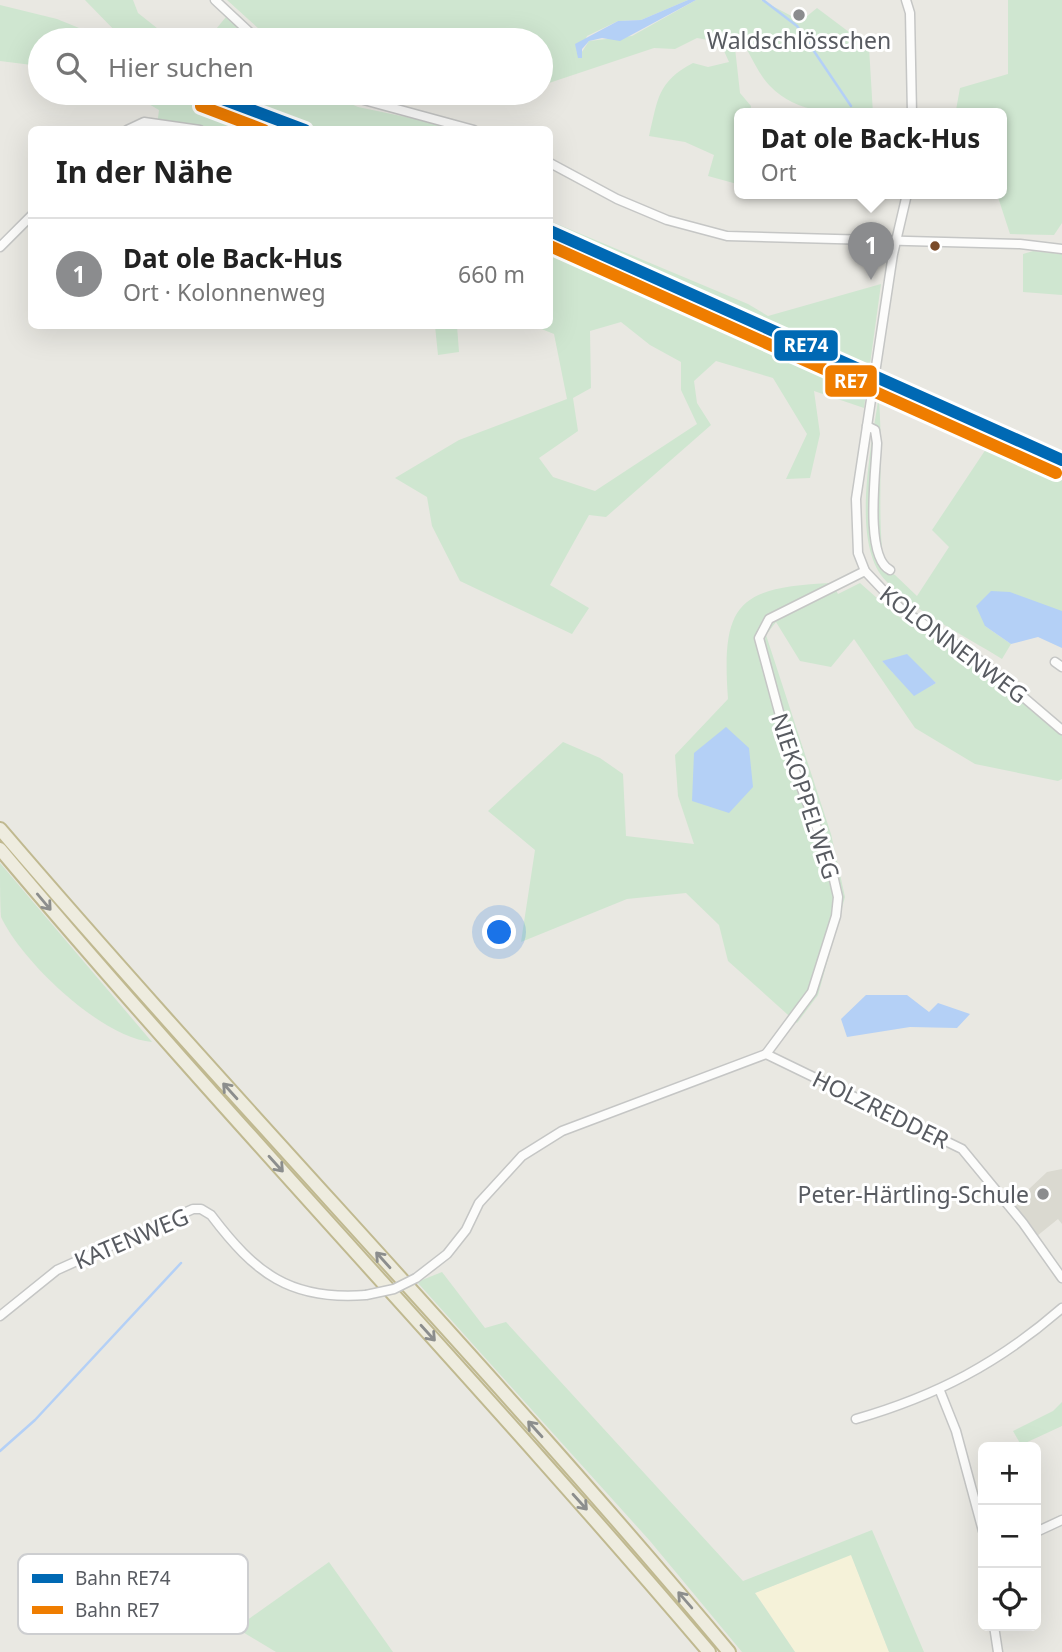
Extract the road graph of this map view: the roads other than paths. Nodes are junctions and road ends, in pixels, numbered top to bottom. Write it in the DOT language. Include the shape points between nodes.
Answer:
graph roads {
  1 [pos="215,0"];
  2 [pos="906,0"];
  3 [pos="245,28"];
  4 [pos="382,105"];
  5 [pos="912,108"];
  6 [pos="248,117"];
  7 [pos="136,126"];
  8 [pos="178,126"];
  9 [pos="245,126"];
  10 [pos="459,126"];
  11 [pos="553,165"];
  12 [pos="905,199"];
  13 [pos="28,219"];
  14 [pos="897,242"];
  15 [pos="0,247"];
  16 [pos="1062,249"];
  17 [pos="867,426"];
  18 [pos="890,570"];
  19 [pos="865,571"];
  20 [pos="1062,730"];
  21 [pos="0,828"];
  22 [pos="0,849"];
  23 [pos="766,1054"];
  24 [pos="1062,1278"];
  25 [pos="1062,1308"];
  26 [pos="0,1316"];
  27 [pos="940,1391"];
  28 [pos="856,1419"];
  29 [pos="978,1512"];
  30 [pos="1062,1520"];
  31 [pos="1041,1530"];
  32 [pos="994,1631"];
  33 [pos="709,1652"];
  34 [pos="729,1652"];
  35 [pos="998,1652"];
  1 -- 3 [label="street"];
  2 -- 5 [label="street"];
  4 -- 10 [label="street"];
  6 -- 9 [label="street"];
  7 -- 8 [label="street" via="157,122"];
  11 -- 14 [label="street" via="617,199 696,230 766,239"];
  12 -- 14 [label="street, KOLONNENWEG"];
  13 -- 15 [label="street"];
  14 -- 16 [label="street"];
  14 -- 17 [label="street, KOLONNENWEG"];
  17 -- 18 [label="street, KOLONNENWEG" via="875,430 877,443 877,550"];
  17 -- 19 [label="street, KOLONNENWEG" via="854,520"];
  19 -- 20 [label="street, KOLONNENWEG" via="901,609 981,661"];
  19 -- 23 [label="street, NIEKOPPELWEG" via="769,620 760,630 760,647 791,759 830,862 838,897 812,992"];
  34 -- 21 [label="highway, one-way"];
  22 -- 33 [label="highway, one-way"];
  23 -- 24 [label="street, HOLZREDDER" via="962,1149"];
  23 -- 26 [label="street, KATENWEG, bridge" via="562,1131 522,1156 479,1203 447,1254 394,1289 338,1297 280,1282 262,1272 211,1215 193,1209 57,1270"];
  25 -- 27 [label="street" via="1007,1352"];
  27 -- 28 [label="street"];
  27 -- 29 [label="street"];
  30 -- 31 [label="street"];
  32 -- 35 [label="street"];
}
